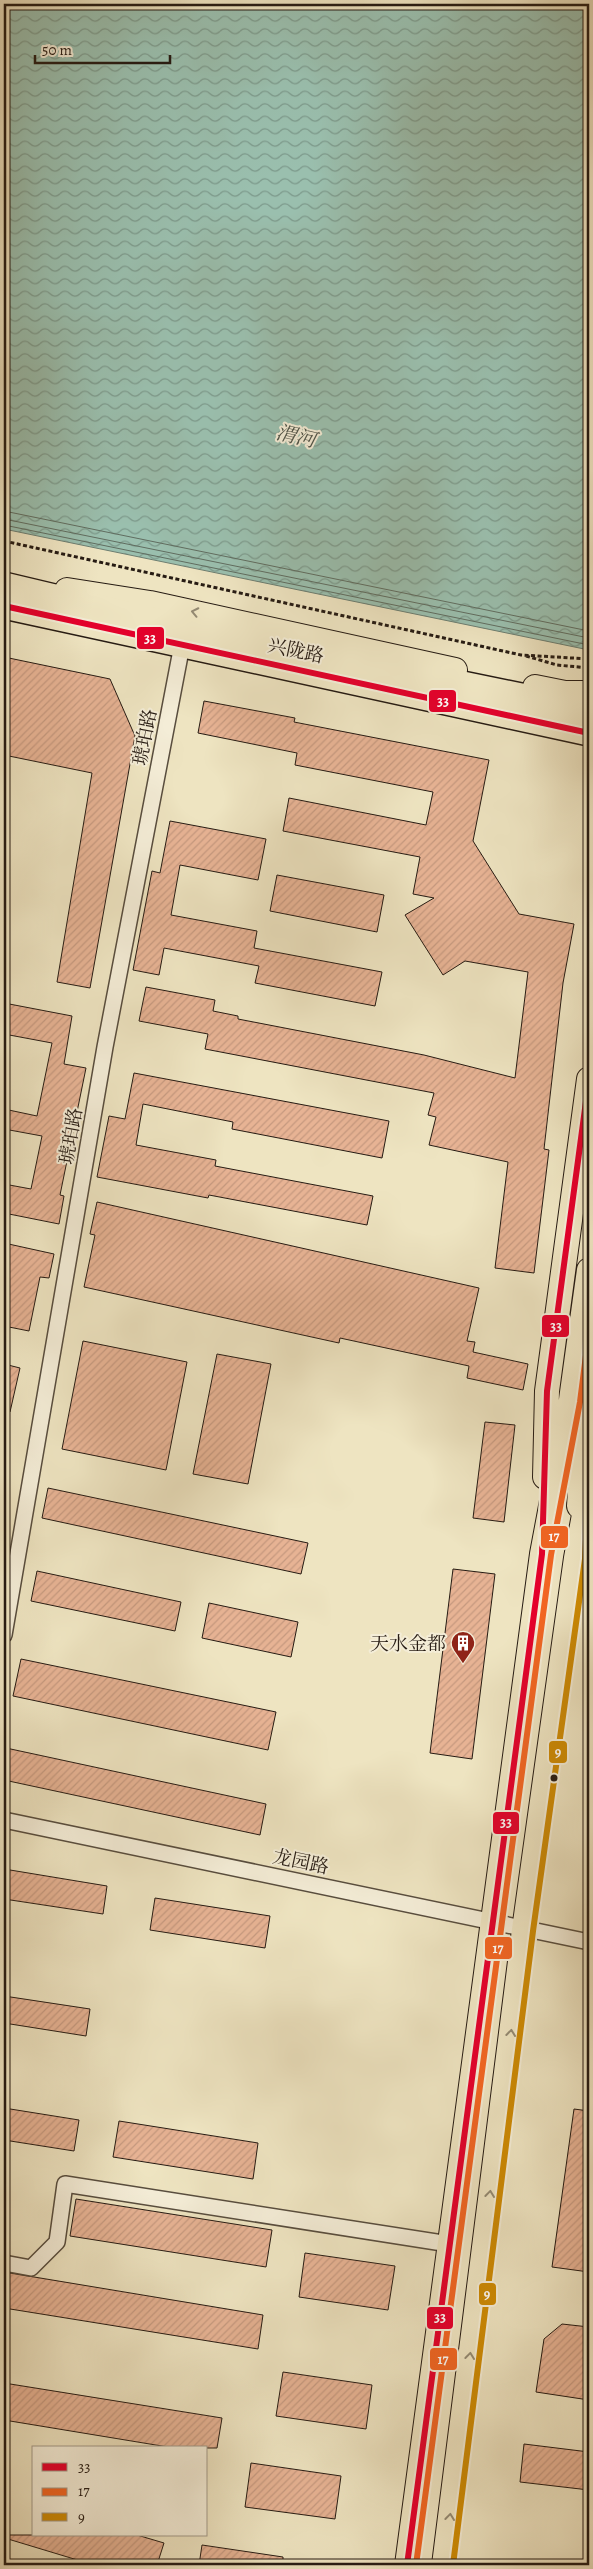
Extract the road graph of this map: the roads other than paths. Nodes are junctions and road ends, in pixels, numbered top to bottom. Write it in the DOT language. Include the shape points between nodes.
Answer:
graph roads {
  1 [pos="4,580"];
  2 [pos="4,585"];
  3 [pos="4,606"];
  4 [pos="182,645"];
  5 [pos="589,692"];
  6 [pos="589,710"];
  7 [pos="589,733"];
  8 [pos="589,1079"];
  9 [pos="589,1270"];
  10 [pos="589,1375"];
  11 [pos="578,1402"];
  12 [pos="589,1488"];
  13 [pos="542,1554"];
  14 [pos="576,1558"];
  15 [pos="4,1635"];
  16 [pos="4,1820"];
  17 [pos="491,1921"];
  18 [pos="524,1930"];
  19 [pos="589,1942"];
  20 [pos="449,2244"];
  21 [pos="4,2264"];
  22 [pos="407,2565"];
  23 [pos="444,2565"];
  5 -- 1 [label="main road, one-way" via="565,693 514,684 150,603"];
  2 -- 6 [label="highway, 兴陇路" via="147,619"];
  3 -- 4 [label="highway, 兴陇路"];
  4 -- 7 [label="highway, 兴陇路"];
  4 -- 15 [label="street, 琥珀路" via="105,1047"];
  8 -- 13 [label="main road" via="547,1390"];
  9 -- 11 [label="main road"];
  10 -- 11 [label="main road"];
  11 -- 13 [label="main road"];
  11 -- 14 [label="main road"];
  12 -- 14 [label="main road"];
  13 -- 17 [label="main road"];
  14 -- 18 [label="main road"];
  16 -- 17 [label="street, 龙园路"];
  17 -- 18 [label="street, 龙园路"];
  17 -- 20 [label="main road"];
  18 -- 19 [label="street, 龙园路"];
  23 -- 18 [label="main road, one-way"];
  20 -- 21 [label="street" via="66,2184 57,2242 31,2268"];
  20 -- 22 [label="main road"];
}
